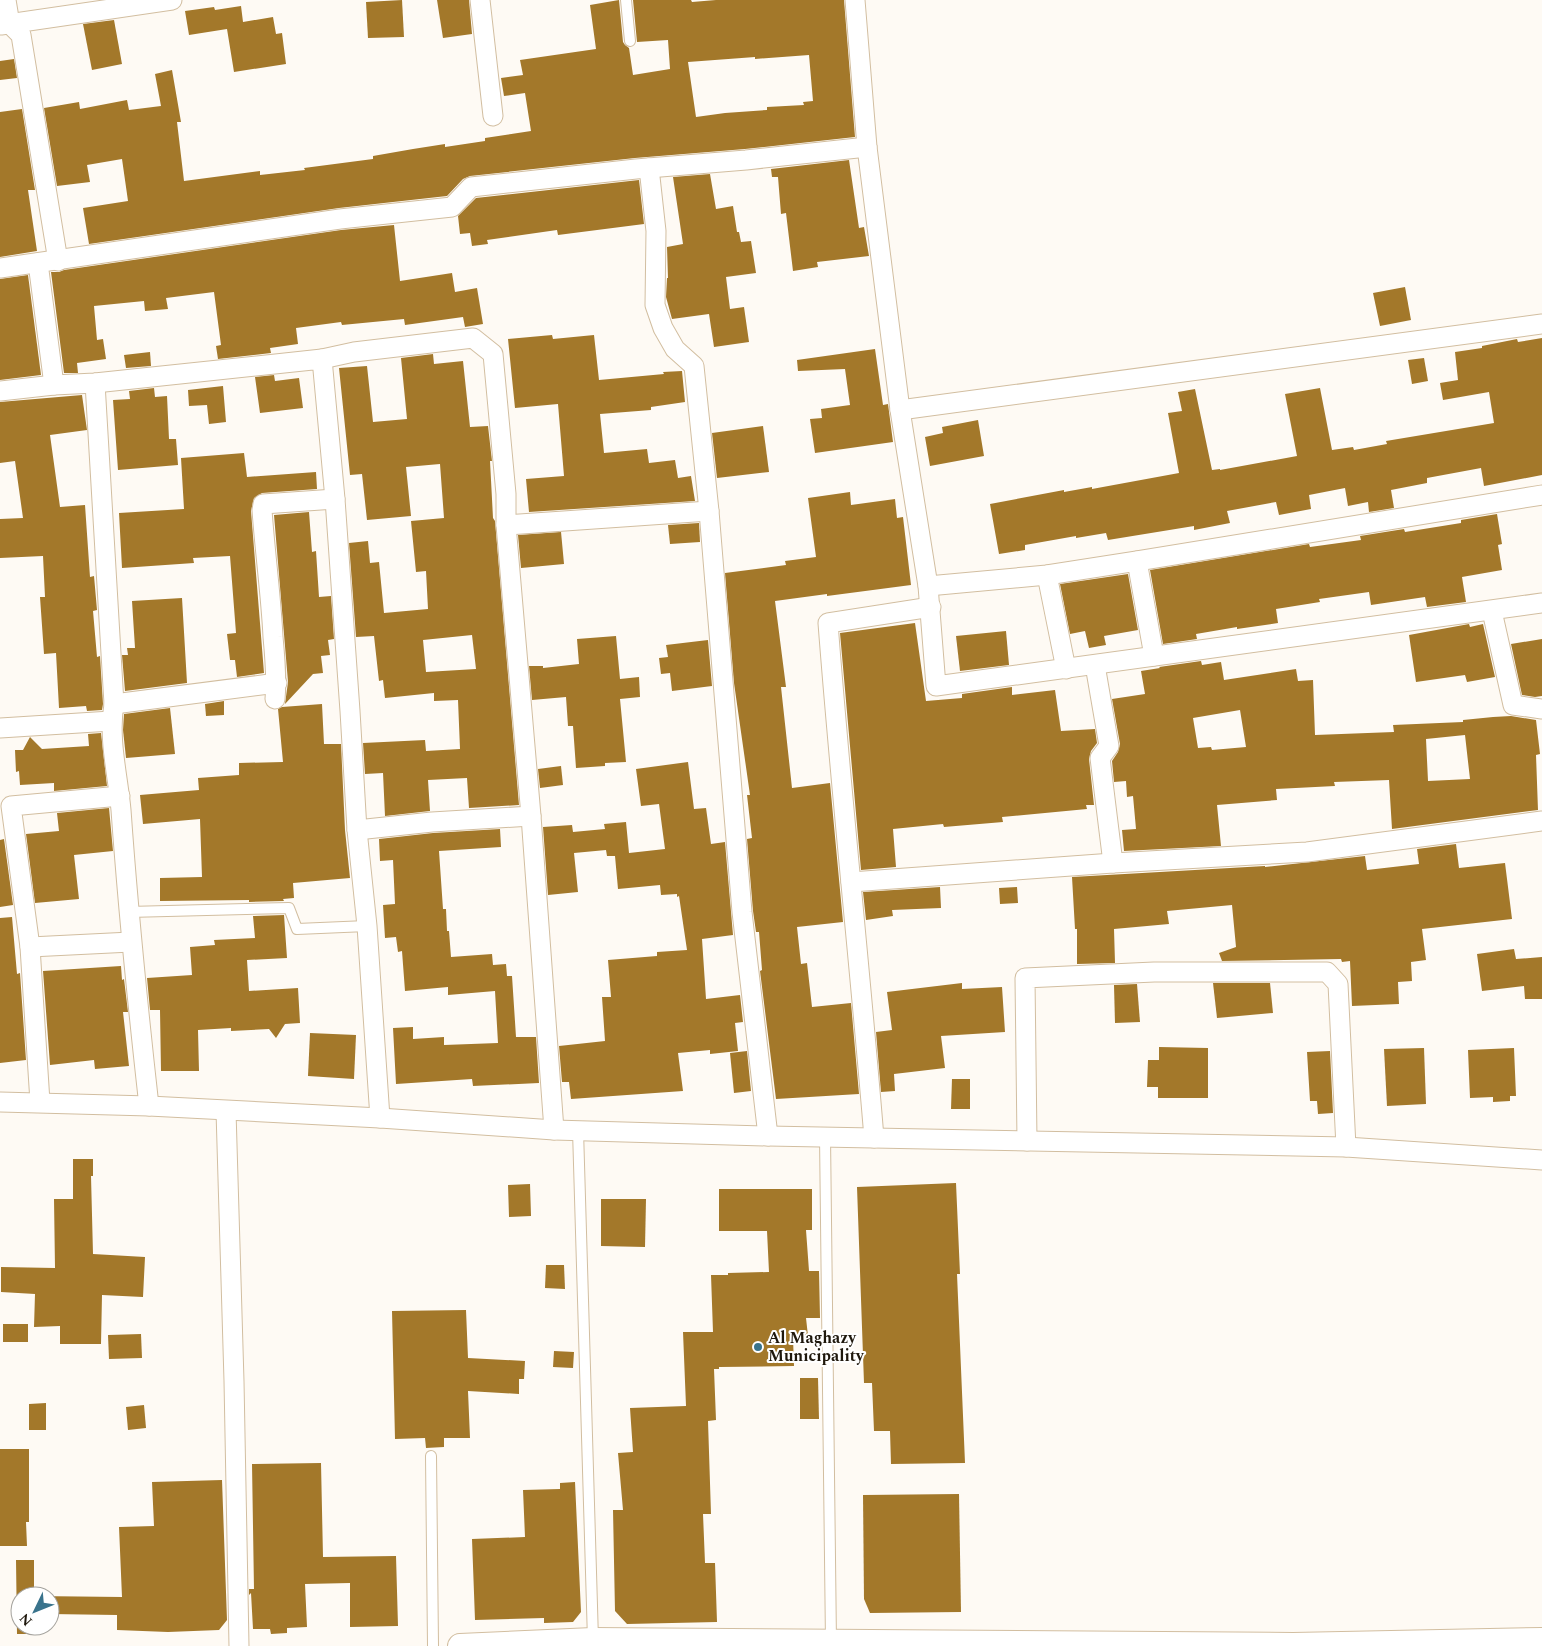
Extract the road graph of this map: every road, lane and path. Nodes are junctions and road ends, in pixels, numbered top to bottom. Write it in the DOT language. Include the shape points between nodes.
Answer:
graph roads {
  1 [pos="6,0"];
  2 [pos="172,0"];
  3 [pos="480,0"];
  4 [pos="626,0"];
  5 [pos="854,0"];
  6 [pos="5,25"];
  7 [pos="630,41"];
  8 [pos="493,116"];
  9 [pos="867,147"];
  10 [pos="649,168"];
  11 [pos="58,261"];
  12 [pos="38,263"];
  13 [pos="0,268"];
  14 [pos="1542,324"];
  15 [pos="322,359"];
  16 [pos="95,384"];
  17 [pos="54,385"];
  18 [pos="0,391"];
  19 [pos="900,410"];
  20 [pos="1542,495"];
  21 [pos="335,499"];
  22 [pos="709,511"];
  23 [pos="506,525"];
  24 [pos="1137,561"];
  25 [pos="1047,574"];
  26 [pos="928,586"];
  27 [pos="1542,603"];
  28 [pos="931,607"];
  29 [pos="1492,611"];
  30 [pos="1154,656"];
  31 [pos="1095,665"];
  32 [pos="1066,669"];
  33 [pos="1542,709"];
  34 [pos="112,713"];
  35 [pos="0,728"];
  36 [pos="120,796"];
  37 [pos="531,816"];
  38 [pos="1542,822"];
  39 [pos="357,830"];
  40 [pos="1113,863"];
  41 [pos="851,882"];
  42 [pos="128,912"];
  43 [pos="367,926"];
  44 [pos="131,942"];
  45 [pos="30,948"];
  46 [pos="0,1102"];
  47 [pos="40,1102"];
  48 [pos="149,1106"];
  49 [pos="226,1110"];
  50 [pos="380,1118"];
  51 [pos="554,1130"];
  52 [pos="578,1130"];
  53 [pos="768,1136"];
  54 [pos="826,1136"];
  55 [pos="874,1138"];
  56 [pos="1027,1141"];
  57 [pos="1346,1147"];
  58 [pos="1542,1160"];
  59 [pos="431,1456"];
  60 [pos="593,1640"];
  61 [pos="1542,1640"];
  62 [pos="675,1643"];
  63 [pos="831,1643"];
  64 [pos="239,1646"];
  65 [pos="433,1646"];
  66 [pos="460,1646"];
  1 -- 6 [label="street"];
  2 -- 6 [label="street"];
  3 -- 8 [label="street"];
  4 -- 7 [label="lane"];
  5 -- 9 [label="street"];
  6 -- 11 [label="street" via="21,35"];
  9 -- 10 [label="street"];
  9 -- 19 [label="street"];
  10 -- 11 [label="street" via="471,187 452,207 340,219"];
  10 -- 22 [label="street" via="656,231 655,305 675,349 694,366"];
  11 -- 12 [label="street"];
  12 -- 13 [label="street"];
  12 -- 17 [label="street"];
  14 -- 19 [label="street"];
  15 -- 16 [label="street"];
  15 -- 21 [label="street"];
  15 -- 23 [label="street" via="354,352 473,338 493,354"];
  16 -- 17 [label="street"];
  16 -- 34 [label="street"];
  17 -- 18 [label="street"];
  19 -- 26 [label="street"];
  20 -- 24 [label="street"];
  21 -- 34 [label="street" via="263,504 276,691"];
  21 -- 39 [label="street"];
  22 -- 23 [label="street"];
  22 -- 53 [label="street" via="742,912"];
  23 -- 37 [label="street"];
  24 -- 25 [label="street"];
  24 -- 30 [label="street"];
  25 -- 26 [label="street"];
  25 -- 32 [label="street"];
  26 -- 28 [label="street"];
  27 -- 29 [label="street"];
  28 -- 32 [label="street" via="936,686"];
  28 -- 41 [label="street" via="828,623"];
  29 -- 30 [label="street"];
  29 -- 33 [label="street" via="1513,706"];
  30 -- 31 [label="street"];
  31 -- 32 [label="street"];
  31 -- 40 [label="street" via="1109,746 1100,758"];
  34 -- 35 [label="street"];
  34 -- 36 [label="street"];
  36 -- 42 [label="street"];
  36 -- 45 [label="street" via="11,806"];
  37 -- 39 [label="street"];
  37 -- 51 [label="street"];
  38 -- 40 [label="street" via="1307,852"];
  39 -- 43 [label="street"];
  40 -- 41 [label="street"];
  41 -- 55 [label="street"];
  42 -- 43 [label="lane" via="289,908 297,929"];
  42 -- 44 [label="street"];
  43 -- 50 [label="street"];
  44 -- 45 [label="street"];
  44 -- 48 [label="street"];
  45 -- 47 [label="street"];
  46 -- 47 [label="street"];
  47 -- 48 [label="street"];
  48 -- 49 [label="street"];
  49 -- 50 [label="street"];
  49 -- 64 [label="street"];
  50 -- 51 [label="street"];
  51 -- 52 [label="street"];
  52 -- 53 [label="street"];
  52 -- 60 [label="lane"];
  53 -- 54 [label="street"];
  54 -- 55 [label="street"];
  54 -- 63 [label="lane"];
  55 -- 56 [label="street"];
  56 -- 57 [label="street"];
  56 -- 57 [label="street" via="1025,978 1154,972 1327,972 1338,984"];
  57 -- 58 [label="street"];
  59 -- 65 [label="lane"];
  60 -- 62 [label="street"];
  60 -- 66 [label="street"];
  61 -- 63 [label="street" via="1293,1645"];
  62 -- 63 [label="street"];
}
